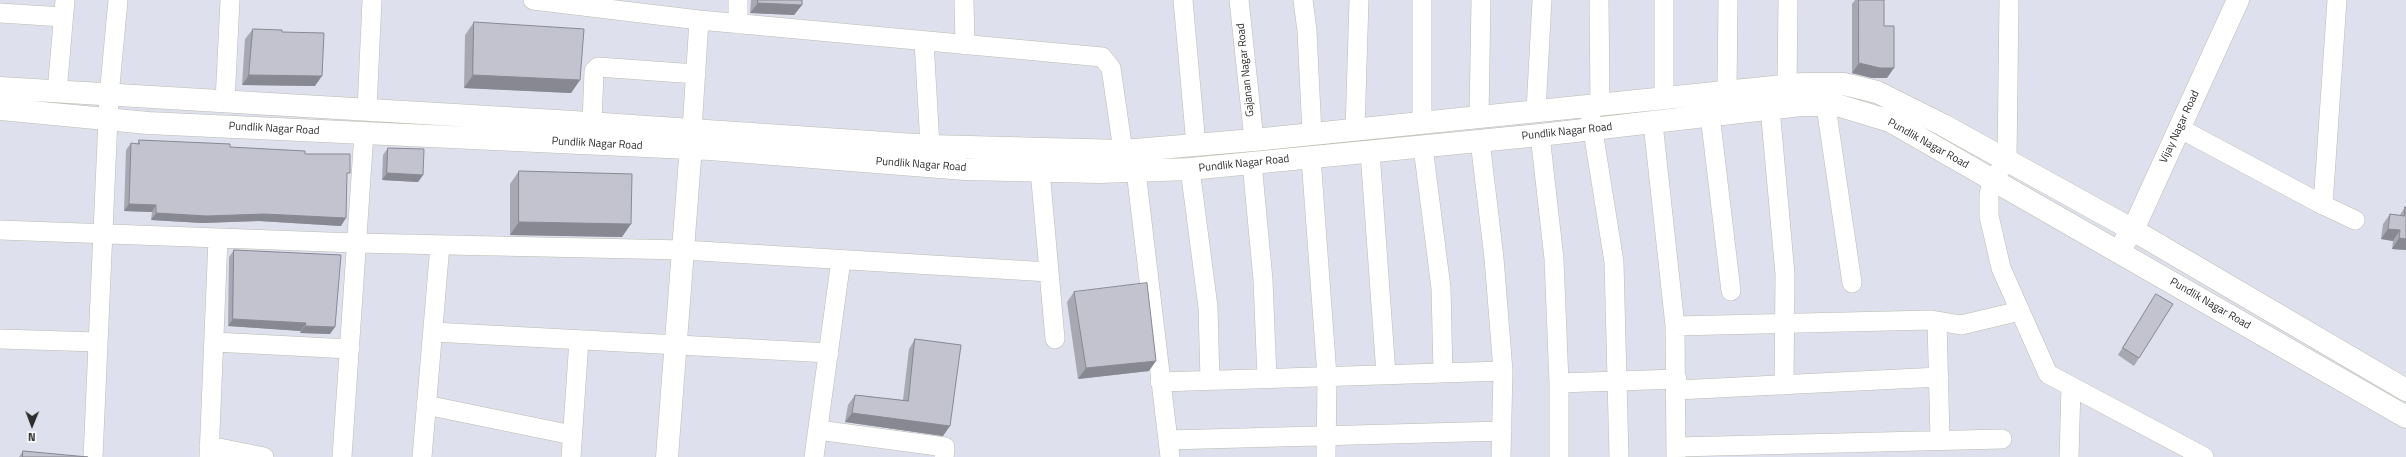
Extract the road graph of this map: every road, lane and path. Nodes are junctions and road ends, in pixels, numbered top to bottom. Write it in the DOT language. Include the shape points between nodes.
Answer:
graph roads {
  1 [pos="118,0"];
  2 [pos="230,0"];
  3 [pos="372,0"];
  4 [pos="534,0"];
  5 [pos="738,0"];
  6 [pos="964,0"];
  7 [pos="1183,0"];
  8 [pos="1239,0"];
  9 [pos="1303,0"];
  10 [pos="1359,0"];
  11 [pos="1422,0"];
  12 [pos="1481,0"];
  13 [pos="1542,0"];
  14 [pos="1599,0"];
  15 [pos="1664,0"];
  16 [pos="1728,0"];
  17 [pos="1788,0"];
  18 [pos="2009,0"];
  19 [pos="2238,0"];
  20 [pos="2337,0"];
  21 [pos="601,4"];
  22 [pos="64,8"];
  23 [pos="0,13"];
  24 [pos="699,20"];
  25 [pos="738,24"];
  26 [pos="924,41"];
  27 [pos="965,45"];
  28 [pos="696,74"];
  29 [pos="1787,86"];
  30 [pos="0,88"];
  31 [pos="57,92"];
  32 [pos="1727,92"];
  33 [pos="109,96"];
  34 [pos="1664,98"];
  35 [pos="225,102"];
  36 [pos="1594,105"];
  37 [pos="1826,106"];
  38 [pos="1770,108"];
  39 [pos="0,109"];
  40 [pos="368,110"];
  41 [pos="1536,111"];
  42 [pos="1710,115"];
  43 [pos="1479,117"];
  44 [pos="108,119"];
  45 [pos="592,123"];
  46 [pos="1422,123"];
  47 [pos="1653,123"];
  48 [pos="2179,128"];
  49 [pos="1592,129"];
  50 [pos="1354,130"];
  51 [pos="364,133"];
  52 [pos="1312,134"];
  53 [pos="1540,135"];
  54 [pos="691,139"];
  55 [pos="1254,140"];
  56 [pos="1480,141"];
  57 [pos="1196,145"];
  58 [pos="930,146"];
  59 [pos="1423,147"];
  60 [pos="1123,151"];
  61 [pos="1370,152"];
  62 [pos="1311,158"];
  63 [pos="2007,161"];
  64 [pos="1252,163"];
  65 [pos="1190,169"];
  66 [pos="1040,170"];
  67 [pos="1136,171"];
  68 [pos="1992,180"];
  69 [pos="2323,205"];
  70 [pos="2355,220"];
  71 [pos="0,230"];
  72 [pos="2132,230"];
  73 [pos="103,234"];
  74 [pos="218,238"];
  75 [pos="356,243"];
  76 [pos="440,245"];
  77 [pos="683,250"];
  78 [pos="2118,252"];
  79 [pos="841,260"];
  80 [pos="1049,272"];
  81 [pos="1852,283"];
  82 [pos="1731,291"];
  83 [pos="2020,311"];
  84 [pos="1937,321"];
  85 [pos="1784,323"];
  86 [pos="1675,326"];
  87 [pos="433,332"];
  88 [pos="0,339"];
  89 [pos="1055,339"];
  90 [pos="579,340"];
  91 [pos="98,342"];
  92 [pos="214,342"];
  93 [pos="676,345"];
  94 [pos="350,349"];
  95 [pos="829,353"];
  96 [pos="1503,371"];
  97 [pos="1443,372"];
  98 [pos="1386,374"];
  99 [pos="1327,376"];
  100 [pos="1939,377"];
  101 [pos="1267,378"];
  102 [pos="1210,380"];
  103 [pos="1616,381"];
  104 [pos="1160,382"];
  105 [pos="1559,383"];
  106 [pos="1677,384"];
  107 [pos="1784,385"];
  108 [pos="2071,387"];
  109 [pos="2406,390"];
  110 [pos="426,405"];
  111 [pos="2406,417"];
  112 [pos="818,430"];
  113 [pos="1502,430"];
  114 [pos="572,435"];
  115 [pos="1325,436"];
  116 [pos="1940,439"];
  117 [pos="2002,439"];
  118 [pos="1169,448"];
  119 [pos="209,452"];
  120 [pos="1677,452"];
  121 [pos="93,457"];
  122 [pos="264,457"];
  123 [pos="342,457"];
  124 [pos="422,457"];
  125 [pos="571,457"];
  126 [pos="667,457"];
  127 [pos="814,457"];
  128 [pos="944,457"];
  129 [pos="1326,457"];
  130 [pos="1502,457"];
  131 [pos="1559,457"];
  132 [pos="1619,457"];
  133 [pos="2069,457"];
  134 [pos="2204,457"];
  1 -- 33 [label="street"];
  2 -- 35 [label="street"];
  3 -- 40 [label="street"];
  4 -- 21 [label="street"];
  5 -- 25 [label="street"];
  6 -- 27 [label="street"];
  7 -- 57 [label="street"];
  8 -- 55 [label="street, Gajanan Nagar Road"];
  9 -- 52 [label="street"];
  10 -- 50 [label="street"];
  11 -- 46 [label="street"];
  12 -- 43 [label="street"];
  13 -- 41 [label="street"];
  14 -- 36 [label="street"];
  15 -- 34 [label="street"];
  16 -- 32 [label="street"];
  17 -- 29 [label="street"];
  18 -- 63 [label="street"];
  19 -- 48 [label="main road, Vijay Nagar Road"];
  20 -- 69 [label="street"];
  21 -- 24 [label="street"];
  22 -- 23 [label="street"];
  22 -- 31 [label="street"];
  24 -- 25 [label="street"];
  24 -- 28 [label="street"];
  25 -- 26 [label="street"];
  26 -- 27 [label="street"];
  26 -- 58 [label="street"];
  27 -- 60 [label="street" via="1102,57 1110,68"];
  28 -- 45 [label="street" via="598,67 594,71"];
  28 -- 54 [label="street"];
  29 -- 32 [label="main road, Pundlik Nagar Road"];
  29 -- 63 [label="main road, Pundlik Nagar Road" via="1844,84 1877,92"];
  30 -- 31 [label="main road, Pundlik Nagar Road"];
  31 -- 33 [label="main road, Pundlik Nagar Road"];
  32 -- 34 [label="main road, Pundlik Nagar Road"];
  33 -- 35 [label="main road, Pundlik Nagar Road"];
  33 -- 44 [label="street"];
  34 -- 36 [label="main road, Pundlik Nagar Road"];
  35 -- 40 [label="main road, Pundlik Nagar Road"];
  36 -- 41 [label="main road, Pundlik Nagar Road"];
  36 -- 49 [label="street"];
  37 -- 38 [label="main road, Pundlik Nagar Road"];
  37 -- 68 [label="main road, Pundlik Nagar Road" via="1837,105 1890,121"];
  37 -- 81 [label="street"];
  38 -- 42 [label="main road, Pundlik Nagar Road"];
  38 -- 85 [label="street" via="1785,274"];
  39 -- 44 [label="main road, Pundlik Nagar Road"];
  40 -- 45 [label="main road, Pundlik Nagar Road"];
  41 -- 43 [label="main road, Pundlik Nagar Road"];
  42 -- 47 [label="main road, Pundlik Nagar Road"];
  42 -- 82 [label="street"];
  43 -- 46 [label="main road, Pundlik Nagar Road"];
  44 -- 51 [label="main road, Pundlik Nagar Road"];
  44 -- 73 [label="street"];
  45 -- 54 [label="main road, Pundlik Nagar Road"];
  46 -- 50 [label="main road, Pundlik Nagar Road"];
  47 -- 49 [label="main road, Pundlik Nagar Road"];
  47 -- 86 [label="street"];
  48 -- 69 [label="street"];
  48 -- 72 [label="main road, Vijay Nagar Road"];
  49 -- 53 [label="main road, Pundlik Nagar Road"];
  49 -- 103 [label="street" via="1614,262"];
  50 -- 52 [label="main road, Pundlik Nagar Road"];
  51 -- 54 [label="main road, Pundlik Nagar Road"];
  51 -- 75 [label="street"];
  52 -- 55 [label="main road, Pundlik Nagar Road"];
  53 -- 56 [label="main road, Pundlik Nagar Road"];
  53 -- 105 [label="street" via="1554,259"];
  54 -- 58 [label="main road, Pundlik Nagar Road"];
  54 -- 66 [label="main road, Pundlik Nagar Road" via="965,169"];
  54 -- 77 [label="main road"];
  55 -- 57 [label="main road, Pundlik Nagar Road"];
  56 -- 59 [label="main road, Pundlik Nagar Road"];
  56 -- 96 [label="street" via="1494,258"];
  57 -- 60 [label="main road, Pundlik Nagar Road"];
  58 -- 60 [label="main road, Pundlik Nagar Road"];
  59 -- 61 [label="main road, Pundlik Nagar Road"];
  59 -- 97 [label="street" via="1441,288"];
  60 -- 67 [label="street"];
  61 -- 62 [label="main road, Pundlik Nagar Road"];
  61 -- 98 [label="street"];
  62 -- 64 [label="main road, Pundlik Nagar Road"];
  62 -- 99 [label="street"];
  63 -- 68 [label="street"];
  63 -- 72 [label="main road, Pundlik Nagar Road"];
  64 -- 65 [label="main road, Pundlik Nagar Road"];
  64 -- 101 [label="street" via="1263,280"];
  65 -- 67 [label="main road, Pundlik Nagar Road"];
  65 -- 102 [label="street" via="1208,307"];
  66 -- 67 [label="main road, Pundlik Nagar Road"];
  66 -- 80 [label="street"];
  67 -- 104 [label="street"];
  68 -- 78 [label="main road, Pundlik Nagar Road"];
  68 -- 83 [label="street" via="1989,216 2001,268"];
  69 -- 70 [label="street"];
  71 -- 73 [label="street"];
  72 -- 78 [label="main road, Vijay Nagar Road"];
  72 -- 109 [label="main road, Pundlik Nagar Road"];
  73 -- 74 [label="street"];
  73 -- 91 [label="street"];
  74 -- 75 [label="street"];
  74 -- 92 [label="street"];
  75 -- 76 [label="street"];
  75 -- 94 [label="street"];
  76 -- 77 [label="street"];
  76 -- 87 [label="street"];
  77 -- 79 [label="street"];
  77 -- 93 [label="main road"];
  78 -- 111 [label="main road, Pundlik Nagar Road"];
  79 -- 80 [label="street"];
  79 -- 95 [label="street"];
  80 -- 89 [label="street"];
  83 -- 84 [label="street" via="1962,326"];
  83 -- 108 [label="street" via="2048,374"];
  84 -- 85 [label="street"];
  84 -- 100 [label="street"];
  85 -- 86 [label="street"];
  85 -- 107 [label="street"];
  86 -- 106 [label="street"];
  87 -- 90 [label="street"];
  87 -- 110 [label="street"];
  88 -- 91 [label="street"];
  90 -- 93 [label="street"];
  90 -- 114 [label="street"];
  91 -- 121 [label="street"];
  92 -- 94 [label="street"];
  92 -- 119 [label="street"];
  93 -- 95 [label="street"];
  93 -- 126 [label="main road"];
  94 -- 123 [label="street"];
  95 -- 112 [label="street"];
  96 -- 97 [label="street"];
  96 -- 113 [label="street"];
  97 -- 98 [label="street"];
  98 -- 99 [label="street"];
  99 -- 101 [label="street"];
  99 -- 115 [label="street"];
  100 -- 107 [label="street"];
  100 -- 116 [label="street"];
  101 -- 102 [label="street"];
  102 -- 104 [label="street"];
  103 -- 105 [label="street"];
  103 -- 106 [label="street"];
  103 -- 132 [label="street"];
  104 -- 118 [label="street"];
  105 -- 131 [label="street"];
  106 -- 107 [label="street"];
  106 -- 120 [label="street"];
  108 -- 133 [label="street"];
  108 -- 134 [label="street"];
  110 -- 114 [label="street"];
  110 -- 124 [label="street"];
  112 -- 127 [label="street"];
  112 -- 128 [label="street" via="945,447"];
  113 -- 115 [label="street"];
  113 -- 130 [label="street"];
  114 -- 125 [label="street"];
  115 -- 118 [label="street"];
  115 -- 129 [label="street"];
  116 -- 117 [label="street"];
  116 -- 120 [label="street"];
  119 -- 122 [label="street"];
}
